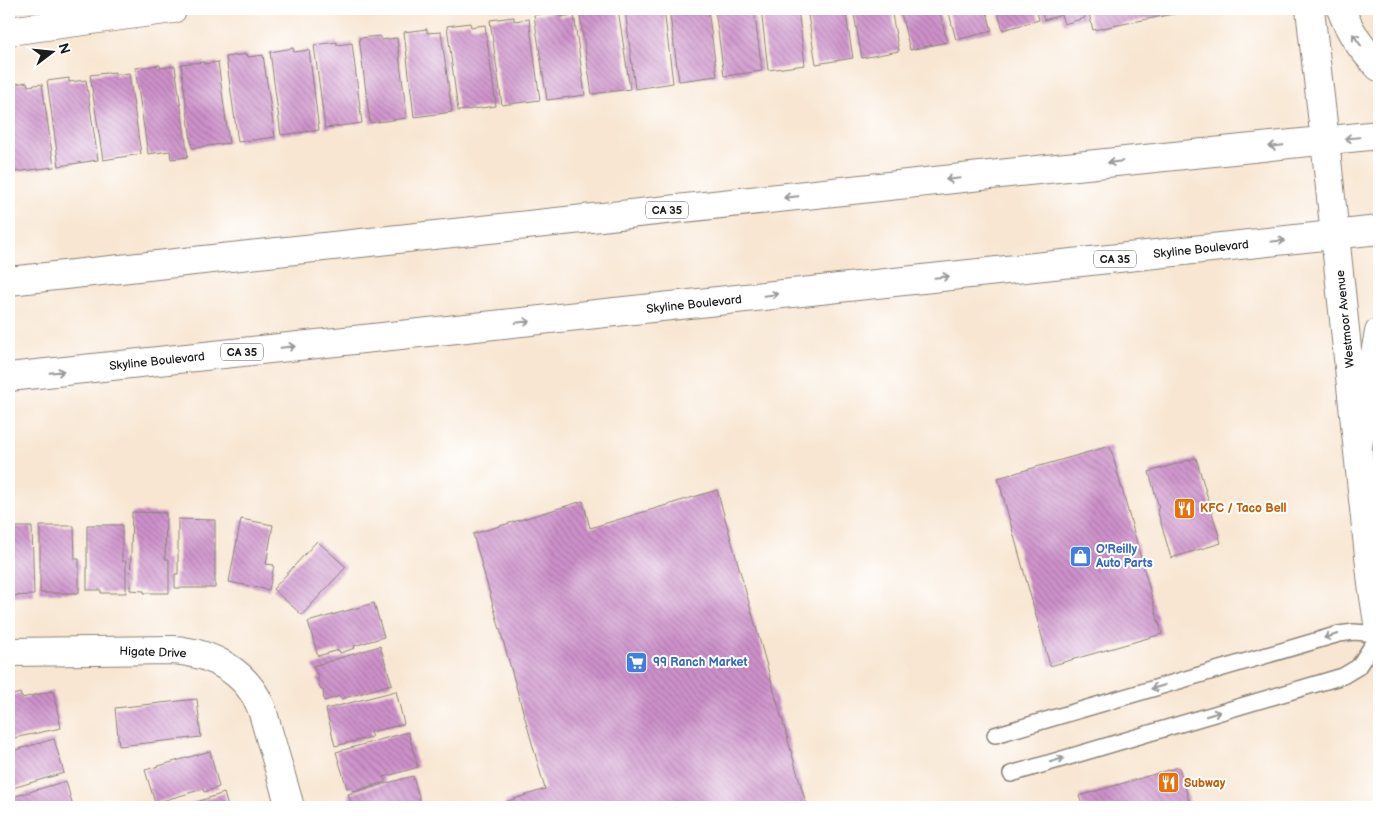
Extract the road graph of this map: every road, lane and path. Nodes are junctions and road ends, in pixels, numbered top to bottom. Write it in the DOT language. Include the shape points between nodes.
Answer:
graph roads {
  1 [pos="174,9"];
  2 [pos="1310,9"];
  3 [pos="1341,9"];
  4 [pos="9,31"];
  5 [pos="1379,67"];
  6 [pos="1379,136"];
  7 [pos="1325,141"];
  8 [pos="1379,230"];
  9 [pos="1336,235"];
  10 [pos="9,281"];
  11 [pos="1379,332"];
  12 [pos="9,377"];
  13 [pos="1358,446"];
  14 [pos="1379,629"];
  15 [pos="1379,634"];
  16 [pos="9,652"];
  17 [pos="995,735"];
  18 [pos="1011,774"];
  19 [pos="290,807"];
  1 -- 4 [label="main road"];
  2 -- 7 [label="main road, Westmoor Avenue"];
  5 -- 3 [label="main road, one-way" via="1352,33"];
  6 -- 7 [label="main road, CA 35, one-way"];
  7 -- 9 [label="main road, Westmoor Avenue"];
  7 -- 10 [label="main road, CA 35, one-way"];
  8 -- 9 [label="main road, Skyline Boulevard / CA 35"];
  12 -- 9 [label="main road, Skyline Boulevard / CA 35, one-way"];
  9 -- 13 [label="main road, Westmoor Avenue"];
  11 -- 13 [label="main road"];
  13 -- 14 [label="main road, Westmoor Avenue"];
  15 -- 17 [label="lane, one-way" via="1339,634"];
  18 -- 15 [label="lane, one-way" via="1343,676 1358,666"];
  16 -- 19 [label="main road, Higate Drive" via="174,650 199,654 222,664 251,689 261,708"];
}
